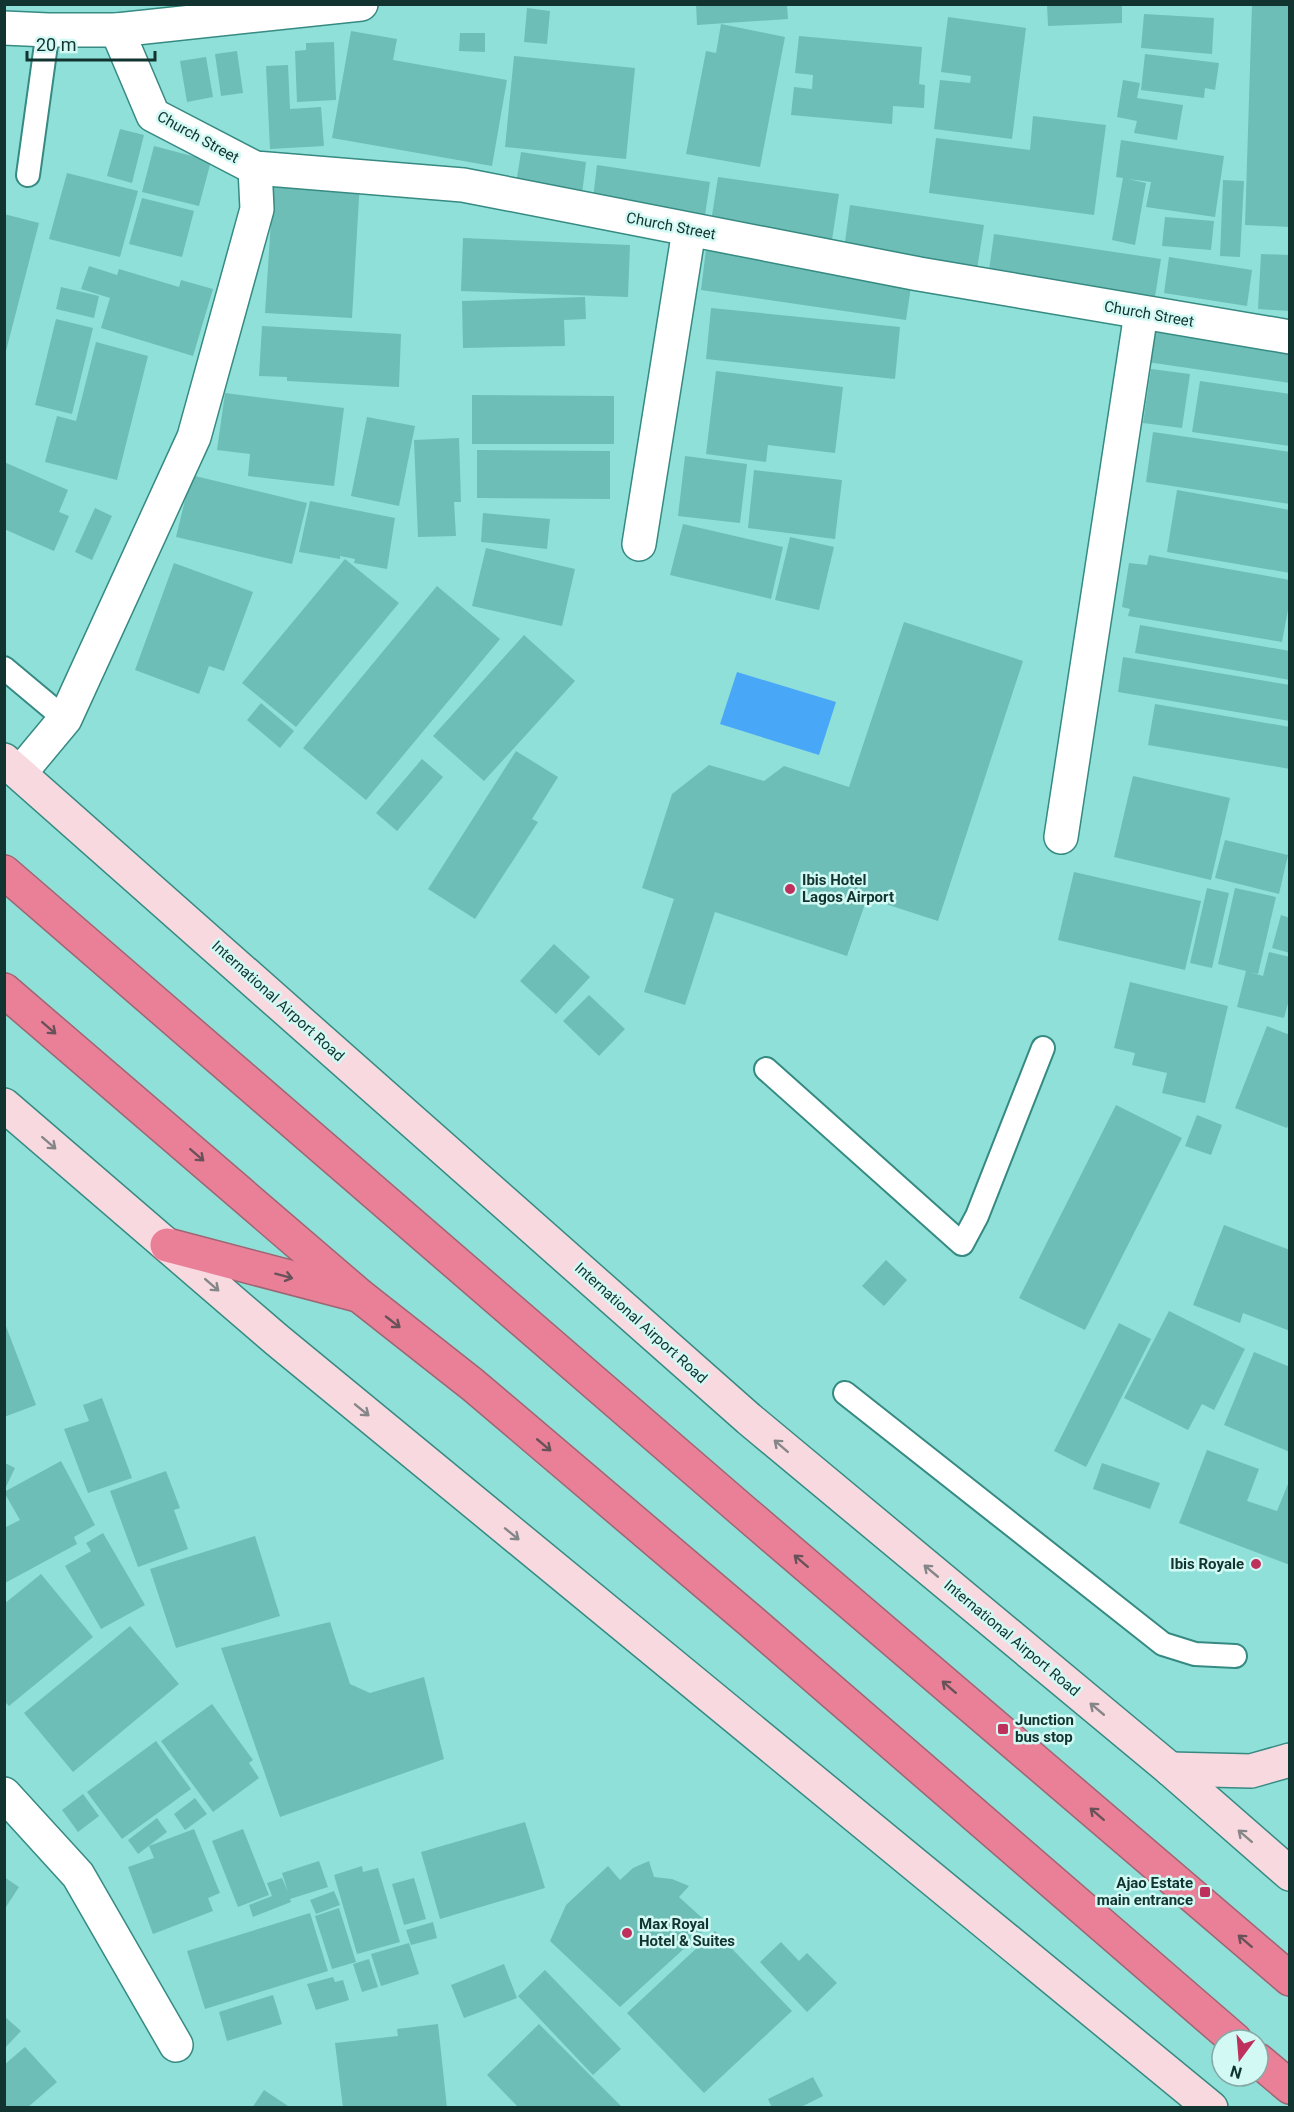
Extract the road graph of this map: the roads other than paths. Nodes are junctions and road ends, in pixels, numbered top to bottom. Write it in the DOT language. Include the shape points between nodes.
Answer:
graph roads {
  1 [pos="361,4"];
  2 [pos="4,28"];
  3 [pos="48,30"];
  4 [pos="117,30"];
  5 [pos="255,168"];
  6 [pos="28,175"];
  7 [pos="689,230"];
  8 [pos="1141,313"];
  9 [pos="1290,337"];
  10 [pos="639,544"];
  11 [pos="4,668"];
  12 [pos="65,718"];
  13 [pos="12,766"];
  14 [pos="1061,837"];
  15 [pos="4,872"];
  16 [pos="4,990"];
  17 [pos="1043,1047"];
  18 [pos="766,1069"];
  19 [pos="4,1105"];
  20 [pos="167,1245"];
  21 [pos="360,1296"];
  22 [pos="845,1393"];
  23 [pos="1234,1656"];
  24 [pos="1290,1760"];
  25 [pos="1170,1769"];
  26 [pos="4,1794"];
  27 [pos="1290,1874"];
  28 [pos="1290,1979"];
  29 [pos="1221,2028"];
  30 [pos="176,2045"];
  31 [pos="1270,2070"];
  32 [pos="1290,2087"];
  33 [pos="1211,2108"];
  1 -- 4 [label="street"];
  2 -- 3 [label="street"];
  3 -- 4 [label="street"];
  3 -- 6 [label="lane"];
  4 -- 5 [label="street, Church Street" via="153,115"];
  5 -- 7 [label="street, Church Street" via="463,185"];
  5 -- 12 [label="street" via="257,209 194,437"];
  7 -- 8 [label="street, Church Street"];
  7 -- 10 [label="street"];
  8 -- 9 [label="street, Church Street"];
  8 -- 14 [label="street"];
  11 -- 12 [label="lane"];
  12 -- 13 [label="street"];
  25 -- 13 [label="main road, International Airport Road, one-way" via="758,1426"];
  28 -- 15 [label="highway, one-way"];
  16 -- 21 [label="highway, one-way"];
  17 -- 18 [label="lane" via="977,1216 962,1244"];
  19 -- 20 [label="main road, one-way"];
  20 -- 21 [label="highway, one-way"];
  20 -- 33 [label="main road, one-way" via="295,1355"];
  21 -- 29 [label="highway, one-way" via="473,1385 752,1622"];
  22 -- 23 [label="lane" via="1163,1644 1195,1654"];
  24 -- 25 [label="main road" via="1251,1771"];
  27 -- 25 [label="main road, International Airport Road, one-way"];
  26 -- 30 [label="street" via="78,1875"];
  31 -- 32 [label="highway"];
}
